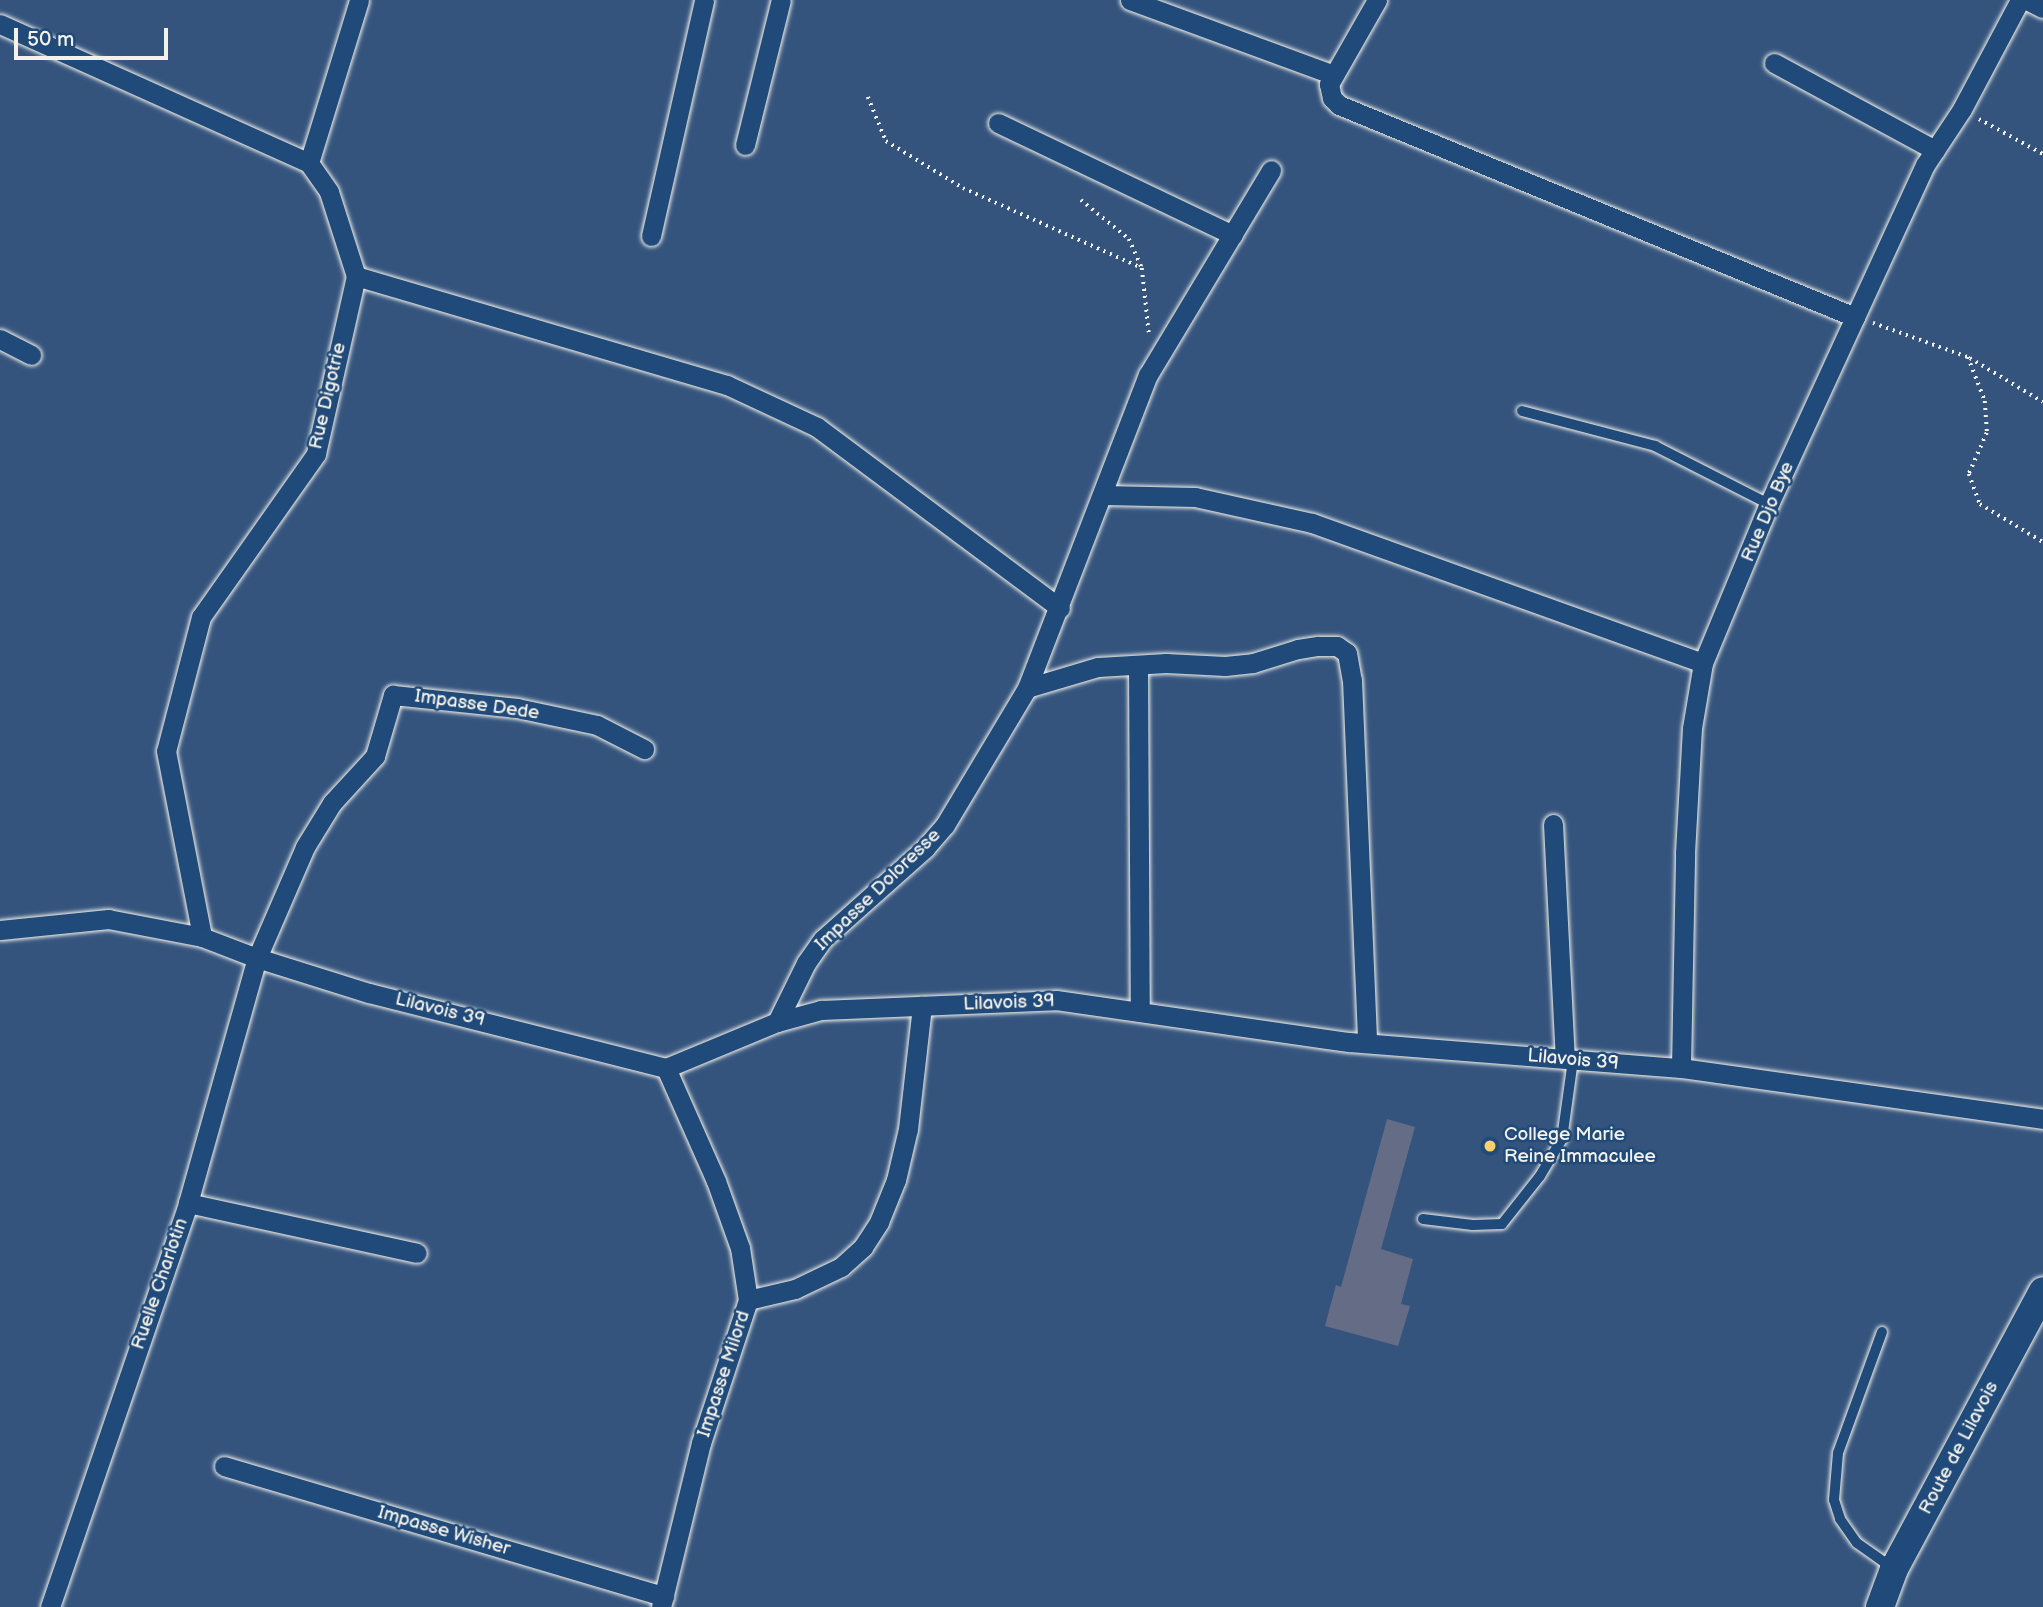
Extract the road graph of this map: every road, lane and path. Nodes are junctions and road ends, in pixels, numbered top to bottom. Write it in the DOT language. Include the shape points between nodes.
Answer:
graph roads {
  1 [pos="359,0"];
  2 [pos="704,0"];
  3 [pos="780,0"];
  4 [pos="1377,0"];
  5 [pos="2020,0"];
  6 [pos="2027,0"];
  7 [pos="1130,1"];
  8 [pos="2043,8"];
  9 [pos="0,24"];
  10 [pos="1774,63"];
  11 [pos="1334,75"];
  12 [pos="868,97"];
  13 [pos="1962,109"];
  14 [pos="998,123"];
  15 [pos="745,145"];
  16 [pos="1935,150"];
  17 [pos="2043,153"];
  18 [pos="309,163"];
  19 [pos="1271,170"];
  20 [pos="1081,200"];
  21 [pos="1233,235"];
  22 [pos="651,236"];
  23 [pos="1142,268"];
  24 [pos="356,276"];
  25 [pos="1855,317"];
  26 [pos="0,339"];
  27 [pos="31,355"];
  28 [pos="1968,357"];
  29 [pos="1149,375"];
  30 [pos="2043,402"];
  31 [pos="1522,411"];
  32 [pos="1104,495"];
  33 [pos="1769,503"];
  34 [pos="2043,542"];
  35 [pos="1060,608"];
  36 [pos="1703,663"];
  37 [pos="1138,665"];
  38 [pos="1027,688"];
  39 [pos="645,749"];
  40 [pos="1553,824"];
  41 [pos="0,930"];
  42 [pos="202,937"];
  43 [pos="257,958"];
  44 [pos="922,1006"];
  45 [pos="1140,1012"];
  46 [pos="778,1022"];
  47 [pos="1367,1043"];
  48 [pos="1569,1060"];
  49 [pos="666,1068"];
  50 [pos="1681,1068"];
  51 [pos="2043,1119"];
  52 [pos="188,1203"];
  53 [pos="1423,1219"];
  54 [pos="417,1253"];
  55 [pos="2043,1292"];
  56 [pos="748,1300"];
  57 [pos="1882,1332"];
  58 [pos="223,1466"];
  59 [pos="1894,1569"];
  60 [pos="662,1602"];
  61 [pos="50,1607"];
  62 [pos="1880,1607"];
  1 -- 18 [label="street"];
  2 -- 22 [label="street"];
  3 -- 15 [label="street"];
  4 -- 11 [label="street"];
  5 -- 13 [label="street, Rue Djo Bye"];
  6 -- 8 [label="street"];
  7 -- 11 [label="street"];
  9 -- 18 [label="street"];
  10 -- 16 [label="street"];
  11 -- 25 [label="street" via="1328,89 1339,105"];
  12 -- 23 [label="path" via="886,141 963,188"];
  13 -- 16 [label="street, Rue Djo Bye"];
  13 -- 17 [label="path"];
  14 -- 21 [label="street"];
  16 -- 25 [label="street, Rue Djo Bye"];
  18 -- 24 [label="street" via="328,191"];
  19 -- 21 [label="street, Impasse Doloresse"];
  20 -- 23 [label="path" via="1129,239"];
  21 -- 29 [label="street, Impasse Doloresse"];
  23 -- 29 [label="path"];
  24 -- 35 [label="street" via="727,385 817,427"];
  24 -- 42 [label="street, Rue Digotrie" via="316,454 201,617 166,751"];
  25 -- 28 [label="path"];
  25 -- 33 [label="street, Rue Djo Bye"];
  26 -- 27 [label="street"];
  28 -- 30 [label="path"];
  28 -- 34 [label="path" via="1985,401 1987,433 1969,474 1980,503"];
  29 -- 32 [label="street, Impasse Doloresse"];
  31 -- 33 [label="lane" via="1654,446"];
  32 -- 35 [label="street, Impasse Doloresse"];
  32 -- 36 [label="street" via="1195,497 1312,523"];
  33 -- 36 [label="street, Rue Djo Bye"];
  35 -- 38 [label="street, Impasse Doloresse"];
  36 -- 50 [label="street, Rue Djo Bye" via="1692,728 1685,853"];
  37 -- 38 [label="street" via="1098,667"];
  37 -- 45 [label="street"];
  37 -- 47 [label="street" via="1239,664 1318,646 1336,646 1347,653 1352,680"];
  38 -- 46 [label="street, Impasse Doloresse" via="945,825 823,939 806,963"];
  39 -- 43 [label="street, Impasse Dede" via="597,725 517,708 393,695 375,757 332,803 304,847"];
  40 -- 48 [label="street"];
  41 -- 42 [label="street, Lilavois 39" via="108,919"];
  42 -- 43 [label="street, Lilavois 39"];
  43 -- 49 [label="street, Lilavois 39" via="369,992"];
  43 -- 52 [label="street, Ruelle Charlotin"];
  44 -- 45 [label="street, Lilavois 39" via="1056,1000"];
  44 -- 46 [label="street, Lilavois 39" via="821,1010"];
  44 -- 56 [label="street" via="908,1129 897,1180 879,1222 863,1247 841,1267 795,1289"];
  45 -- 47 [label="street, Lilavois 39"];
  46 -- 49 [label="street, Lilavois 39"];
  47 -- 48 [label="street, Lilavois 39"];
  48 -- 50 [label="street, Lilavois 39"];
  48 -- 53 [label="lane" via="1562,1139 1502,1224"];
  49 -- 56 [label="street, Impasse Milord" via="740,1248"];
  50 -- 51 [label="street, Lilavois 39"];
  52 -- 54 [label="street"];
  52 -- 61 [label="street, Ruelle Charlotin"];
  55 -- 59 [label="main road, Route de Lilavois"];
  56 -- 60 [label="street, Impasse Milord" via="701,1443"];
  57 -- 59 [label="lane" via="1838,1453 1834,1500 1840,1519 1857,1543"];
  58 -- 60 [label="street, Impasse Wisher"];
  59 -- 62 [label="main road, Route de Lilavois"];
}
